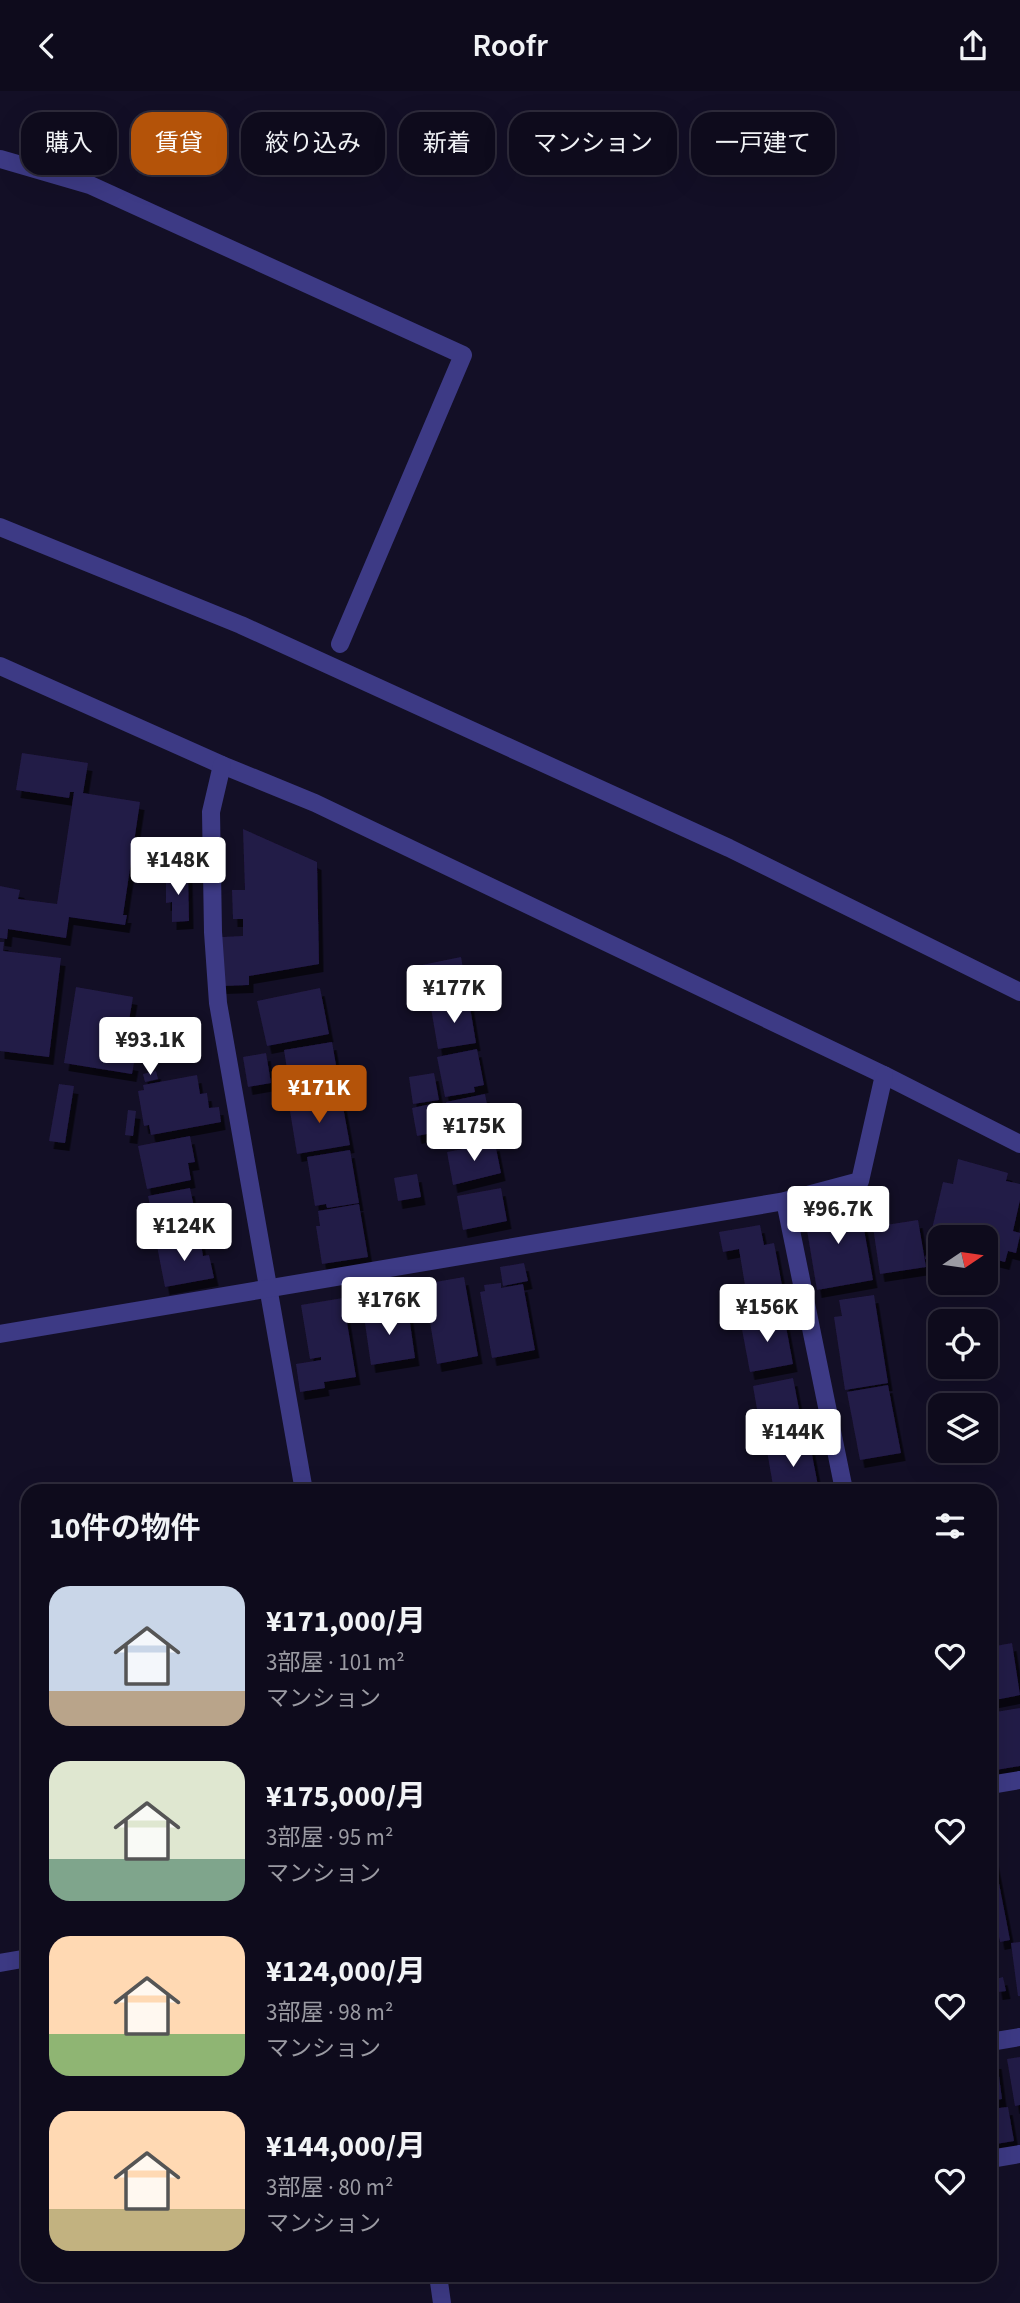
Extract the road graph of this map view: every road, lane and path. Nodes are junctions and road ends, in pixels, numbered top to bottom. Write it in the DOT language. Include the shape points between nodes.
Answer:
graph roads {
  1 [pos="0,159"];
  2 [pos="0,527"];
  3 [pos="340,644"];
  4 [pos="0,666"];
  5 [pos="222,765"];
  6 [pos="1020,992"];
  7 [pos="884,1075"];
  8 [pos="1020,1144"];
  9 [pos="785,1201"];
  10 [pos="270,1290"];
  11 [pos="0,1334"];
  12 [pos="303,1484"];
  13 [pos="843,1484"];
  14 [pos="1020,1780"];
  15 [pos="997,1784"];
  16 [pos="21,1959"];
  17 [pos="0,1963"];
  18 [pos="1020,2037"];
  19 [pos="997,2041"];
  20 [pos="1020,2154"];
  21 [pos="997,2158"];
  22 [pos="439,2282"];
  23 [pos="442,2303"];
  1 -- 3 [label="street" via="90,185 463,355"];
  2 -- 6 [label="street" via="241,625 704,836"];
  4 -- 5 [label="street"];
  5 -- 7 [label="street" via="315,803"];
  5 -- 10 [label="street" via="211,812 218,1003"];
  7 -- 8 [label="street"];
  7 -- 9 [label="street" via="860,1181"];
  9 -- 10 [label="street"];
  9 -- 13 [label="street"];
  10 -- 11 [label="street"];
  10 -- 12 [label="street"];
  14 -- 15 [label="street"];
  16 -- 17 [label="street"];
  18 -- 19 [label="street"];
  20 -- 21 [label="street"];
  22 -- 23 [label="street"];
}
